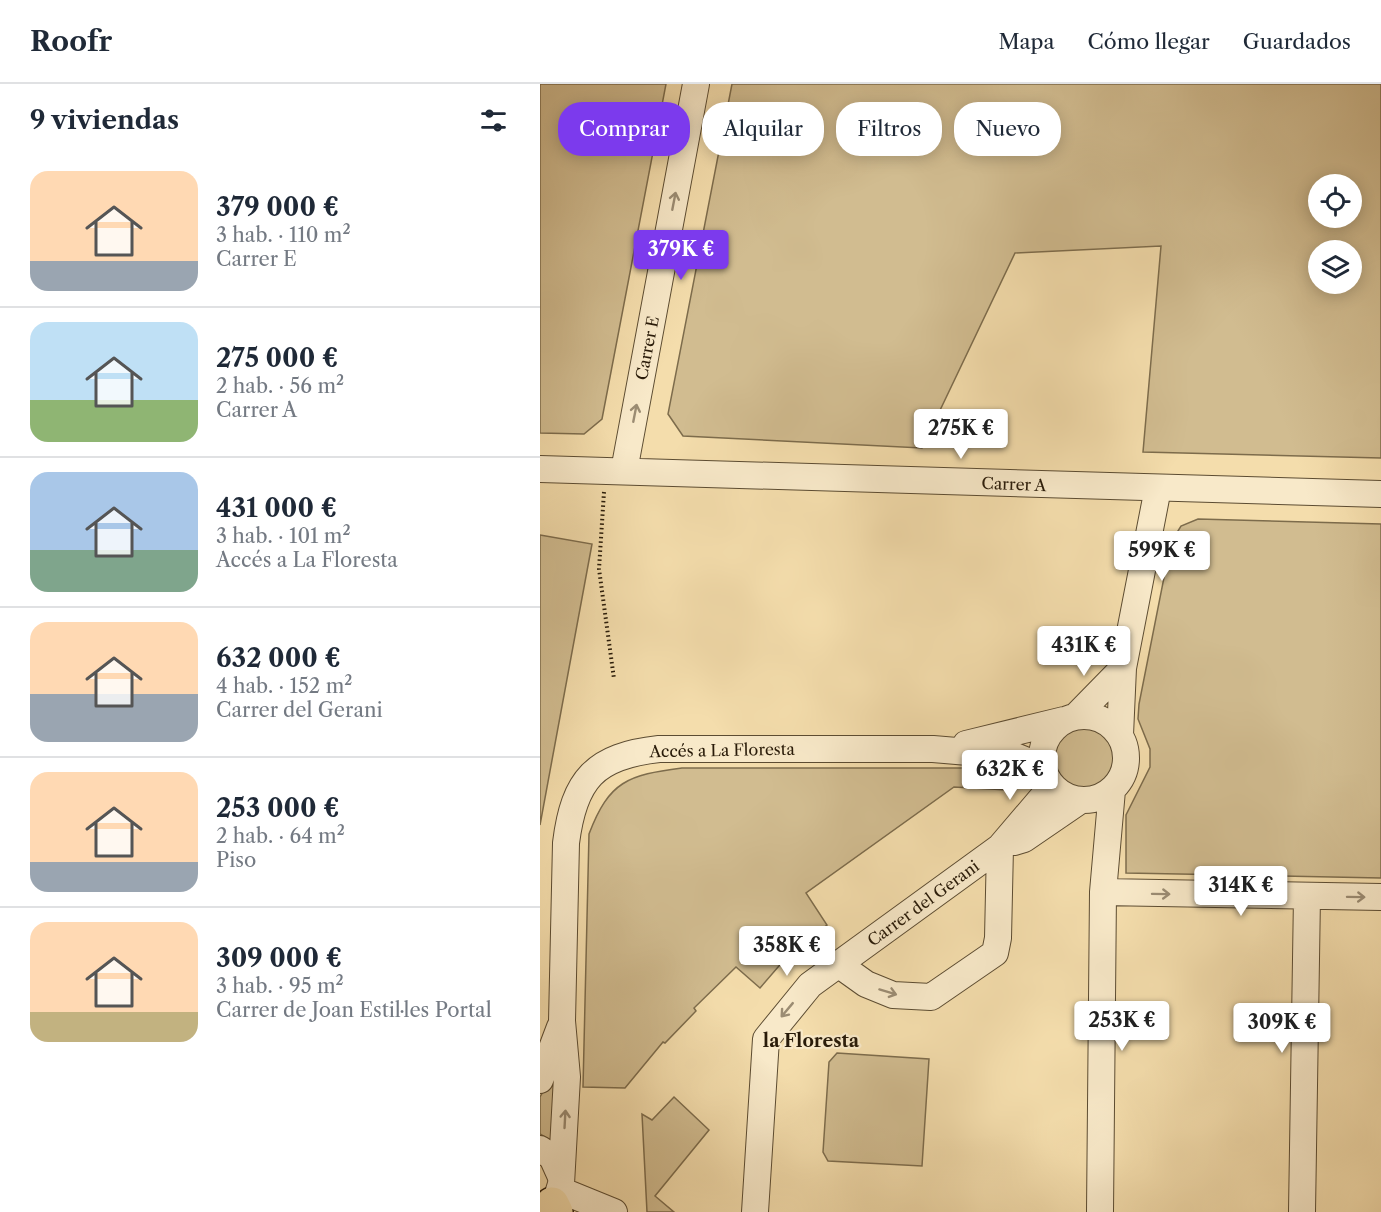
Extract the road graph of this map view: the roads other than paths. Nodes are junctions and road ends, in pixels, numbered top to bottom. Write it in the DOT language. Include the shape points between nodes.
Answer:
graph roads {
  1 [pos="696,84"];
  2 [pos="540,469"];
  3 [pos="615,470"];
  4 [pos="1158,488"];
  5 [pos="1381,494"];
  6 [pos="1124,668"];
  7 [pos="1070,718"];
  8 [pos="1120,735"];
  9 [pos="933,749"];
  10 [pos="1047,776"];
  11 [pos="1094,797"];
  12 [pos="1000,847"];
  13 [pos="969,870"];
  14 [pos="1102,892"];
  15 [pos="1307,896"];
  16 [pos="1381,897"];
  17 [pos="998,909"];
  18 [pos="838,964"];
  19 [pos="562,1021"];
  20 [pos="540,1080"];
  21 [pos="540,1149"];
  22 [pos="554,1199"];
  23 [pos="613,1212"];
  24 [pos="754,1212"];
  25 [pos="1100,1212"];
  26 [pos="1302,1212"];
  3 -- 1 [label="street, Carrer E, one-way"];
  2 -- 3 [label="street, Carrer A"];
  3 -- 4 [label="street, Carrer A"];
  4 -- 5 [label="street, Carrer A"];
  4 -- 6 [label="street"];
  6 -- 7 [label="street"];
  6 -- 8 [label="street"];
  7 -- 8 [label="street" via="1101,719"];
  7 -- 9 [label="street, Accés a La Floresta"];
  7 -- 10 [label="street" via="1048,735 1041,756"];
  8 -- 11 [label="street" via="1126,752 1125,770"];
  9 -- 10 [label="street, Accés a La Floresta" via="1015,756"];
  9 -- 19 [label="street, Accés a La Floresta" via="659,749 629,752 602,765 581,787 570,814"];
  10 -- 11 [label="street" via="1070,798"];
  10 -- 12 [label="street, Carrer del Gerani"];
  11 -- 12 [label="street, Carrer del Gerani" via="1024,839"];
  11 -- 14 [label="street"];
  12 -- 13 [label="street, Carrer del Gerani"];
  12 -- 17 [label="street"];
  13 -- 17 [label="street"];
  13 -- 18 [label="street, Carrer del Gerani"];
  14 -- 15 [label="street, one-way"];
  14 -- 25 [label="street"];
  15 -- 16 [label="street, one-way"];
  15 -- 26 [label="street"];
  18 -- 17 [label="street, one-way" via="866,984 893,995 931,997 995,953"];
  18 -- 24 [label="street, Carrer del Gerani, one-way" via="810,985 766,1039"];
  19 -- 20 [label="street, Accés a La Floresta"];
  22 -- 19 [label="street, Accés a La Floresta, one-way" via="567,1077"];
  21 -- 22 [label="street" via="552,1157"];
  22 -- 23 [label="street"];
}
